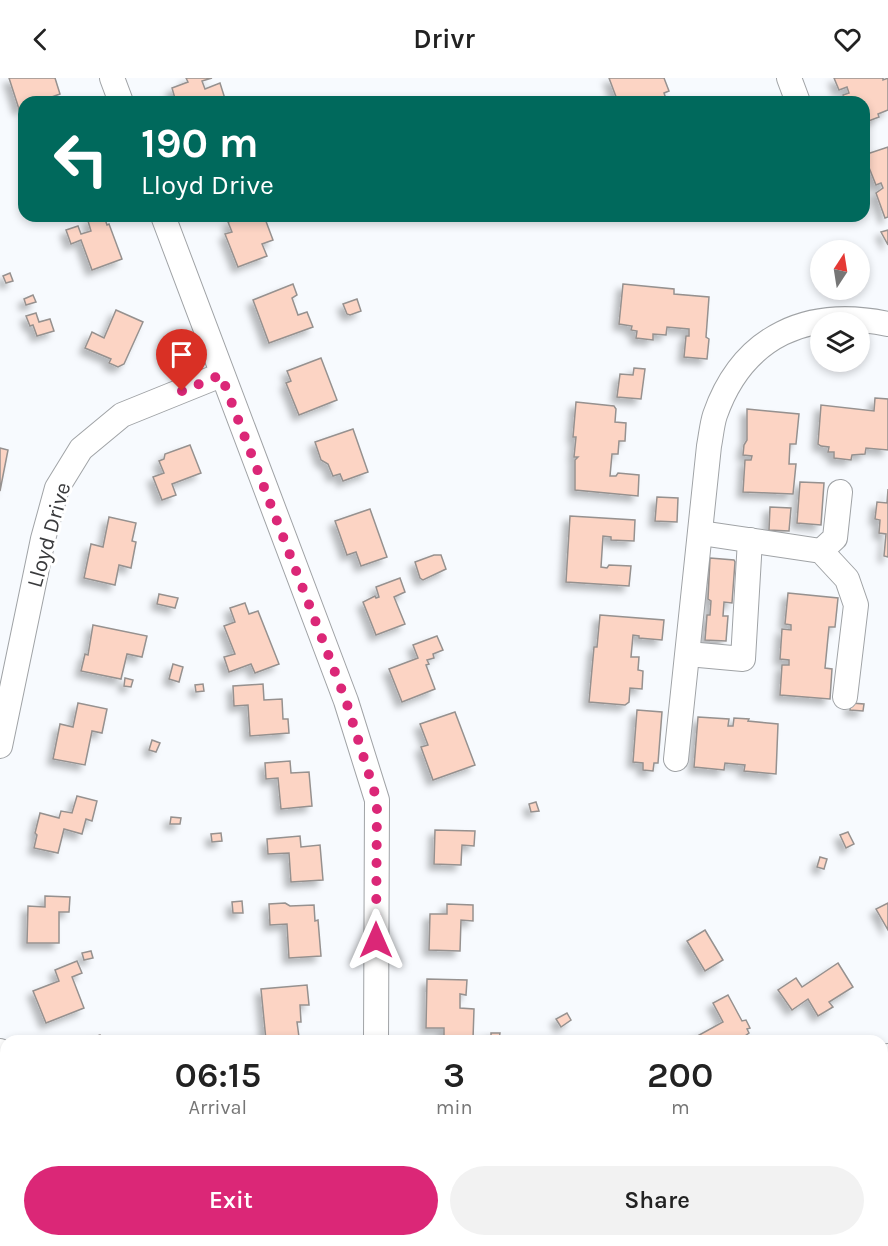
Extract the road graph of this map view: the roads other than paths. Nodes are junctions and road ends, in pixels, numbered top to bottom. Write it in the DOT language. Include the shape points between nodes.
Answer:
graph roads {
  1 [pos="112,78"];
  2 [pos="789,78"];
  3 [pos="119,96"];
  4 [pos="796,96"];
  5 [pos="165,222"];
  6 [pos="888,324"];
  7 [pos="221,375"];
  8 [pos="840,492"];
  9 [pos="701,533"];
  10 [pos="750,540"];
  11 [pos="821,551"];
  12 [pos="688,654"];
  13 [pos="845,697"];
  14 [pos="0,746"];
  15 [pos="676,759"];
  16 [pos="376,1035"];
  1 -- 3 [label="street"];
  2 -- 4 [label="street"];
  5 -- 7 [label="street"];
  6 -- 9 [label="street" via="850,318 808,322 779,335 751,356 714,416"];
  7 -- 14 [label="street, Lloyd Drive" via="122,415 81,448 57,488"];
  7 -- 16 [label="street" via="346,701 377,800"];
  8 -- 11 [label="street" via="835,538"];
  9 -- 10 [label="street"];
  9 -- 12 [label="street"];
  10 -- 11 [label="street"];
  10 -- 12 [label="street" via="743,659"];
  11 -- 13 [label="street" via="847,579 856,605"];
  12 -- 15 [label="street"];
}
